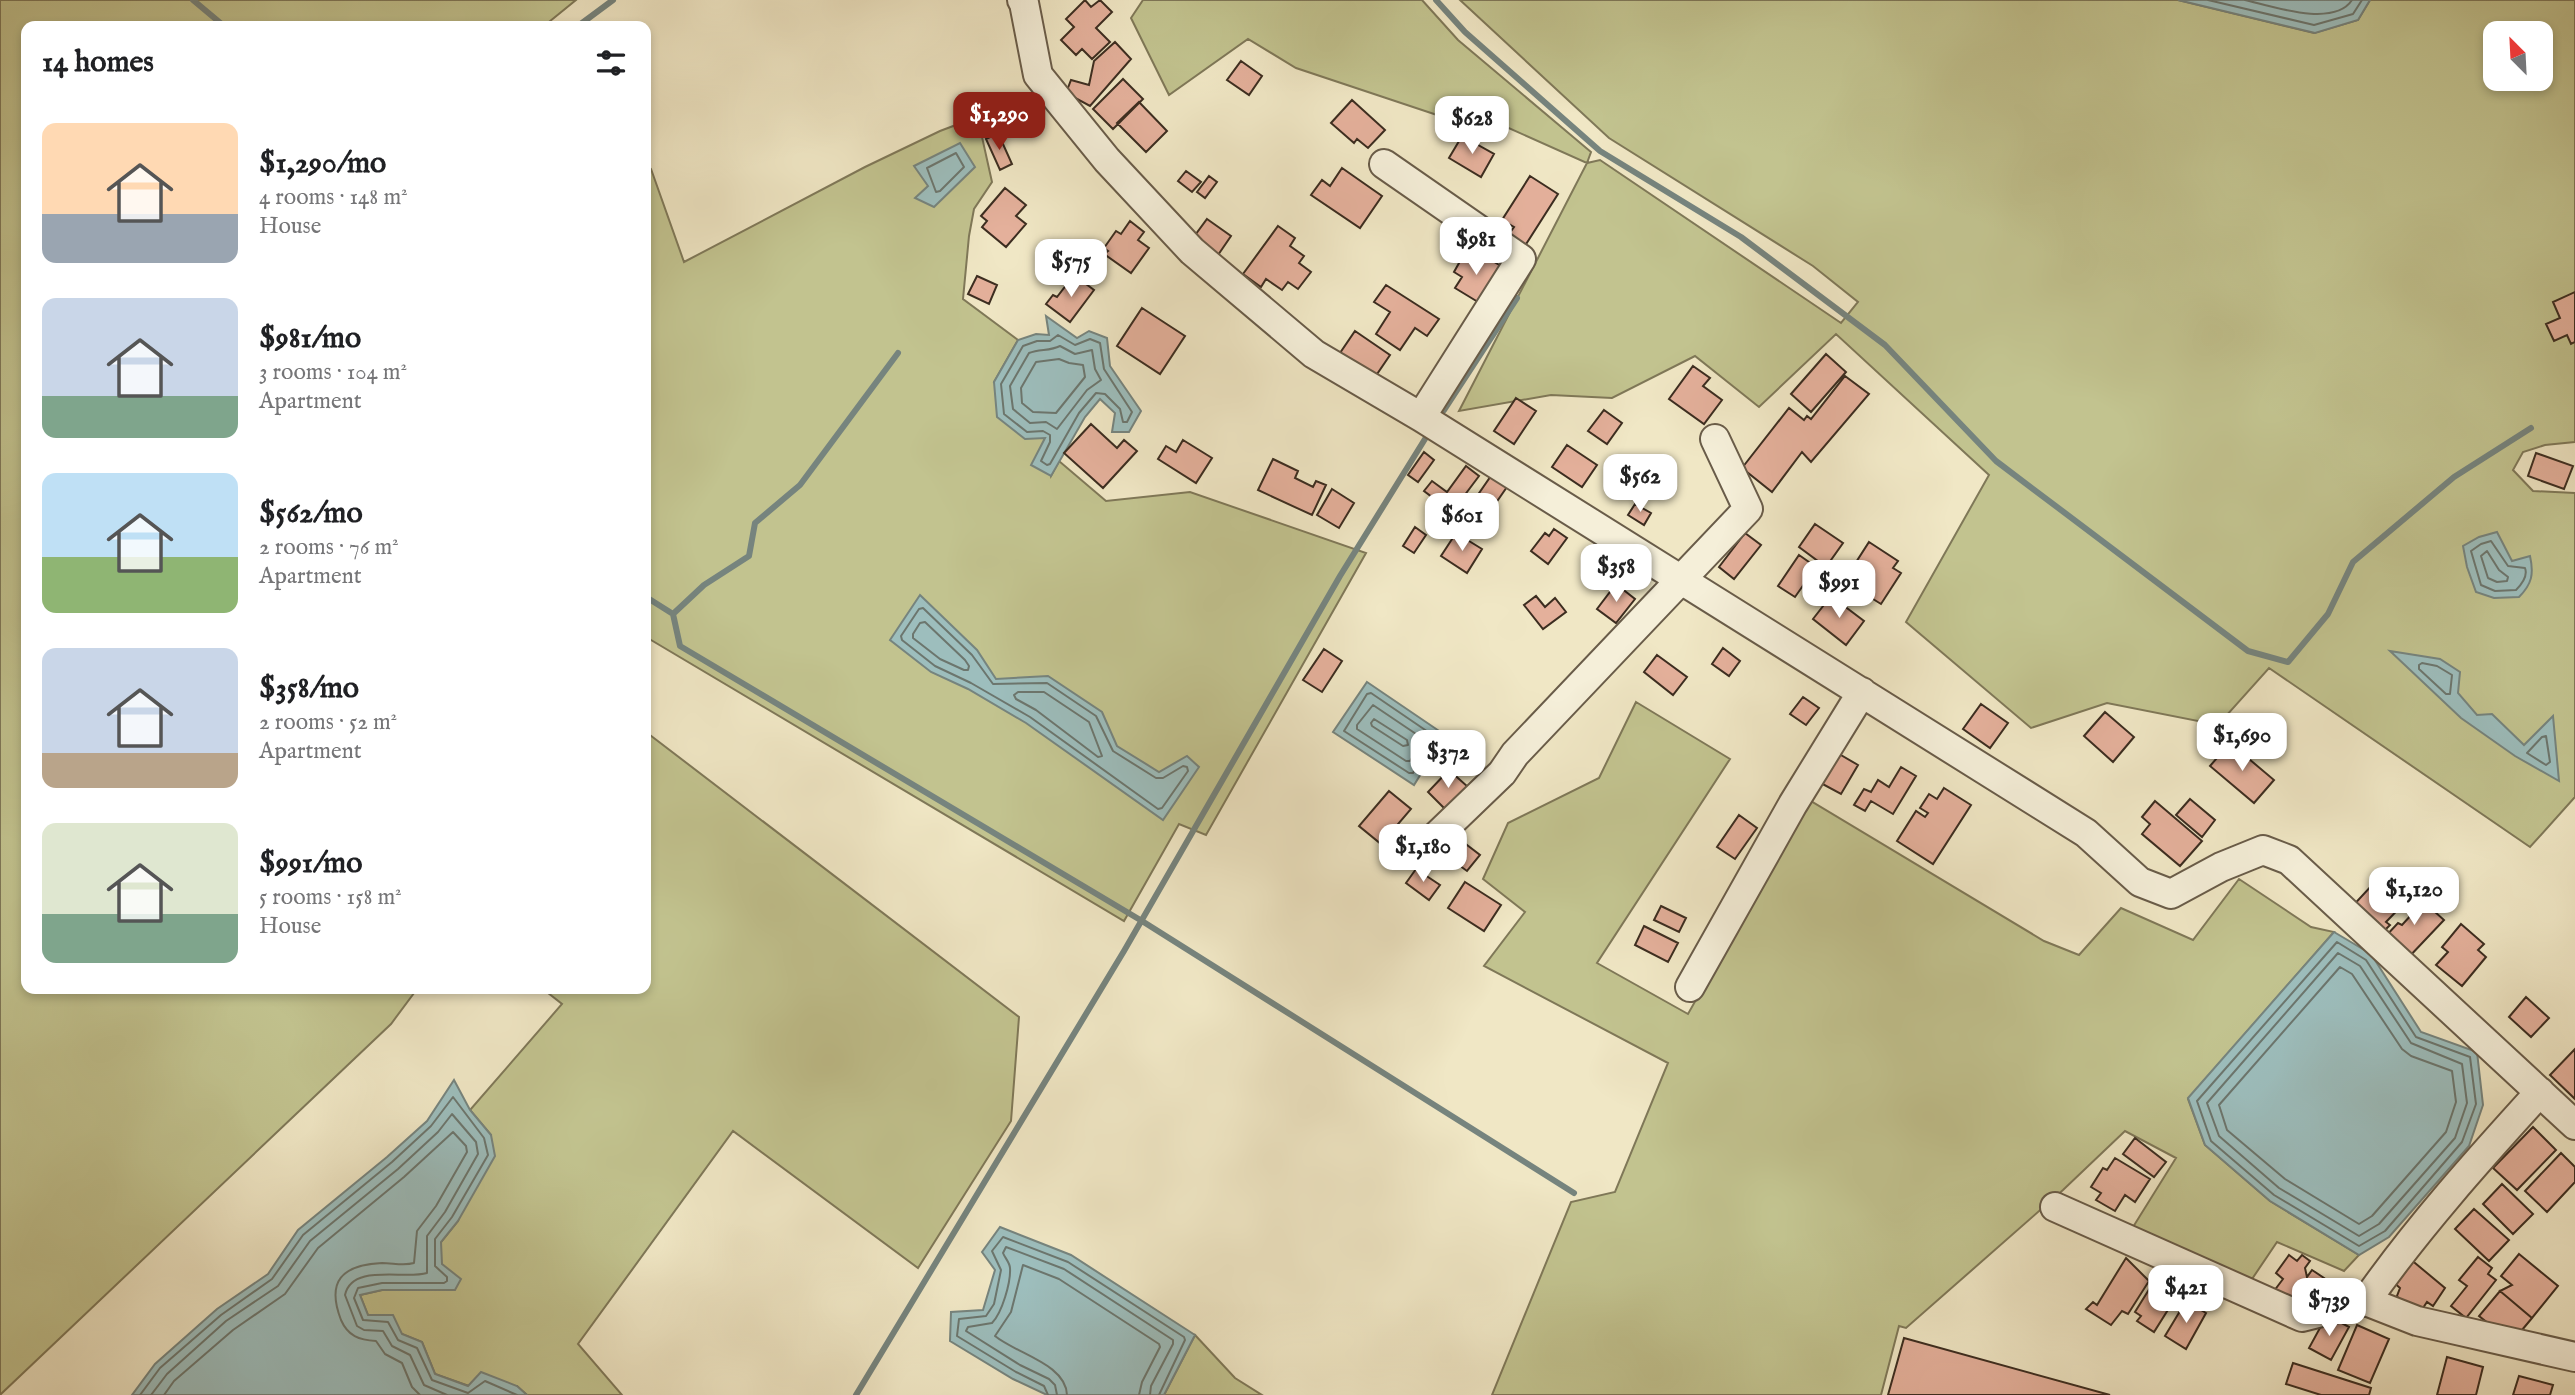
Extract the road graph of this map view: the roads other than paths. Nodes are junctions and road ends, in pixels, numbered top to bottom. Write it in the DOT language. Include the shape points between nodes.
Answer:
graph roads {
  1 [pos="1030,4"];
  2 [pos="1384,164"];
  3 [pos="1421,417"];
  4 [pos="1715,439"];
  5 [pos="1682,580"];
  6 [pos="1862,692"];
  7 [pos="1423,849"];
  8 [pos="1690,987"];
  9 [pos="2540,1092"];
  10 [pos="2575,1125"];
  11 [pos="2055,1207"];
  12 [pos="2366,1301"];
  13 [pos="2575,1357"];
  1 -- 3 [label="street" via="1038,75 1107,160 1192,251 1314,354"];
  2 -- 3 [label="street" via="1521,260"];
  3 -- 5 [label="street"];
  4 -- 5 [label="street" via="1748,509"];
  5 -- 6 [label="street"];
  5 -- 7 [label="street" via="1502,773"];
  6 -- 8 [label="street"];
  6 -- 9 [label="street" via="2086,832 2140,882 2171,894 2263,850 2289,860"];
  9 -- 10 [label="street"];
  9 -- 12 [label="street" via="2465,1176"];
  11 -- 12 [label="street" via="2302,1317"];
  12 -- 13 [label="street" via="2417,1321"];
}
